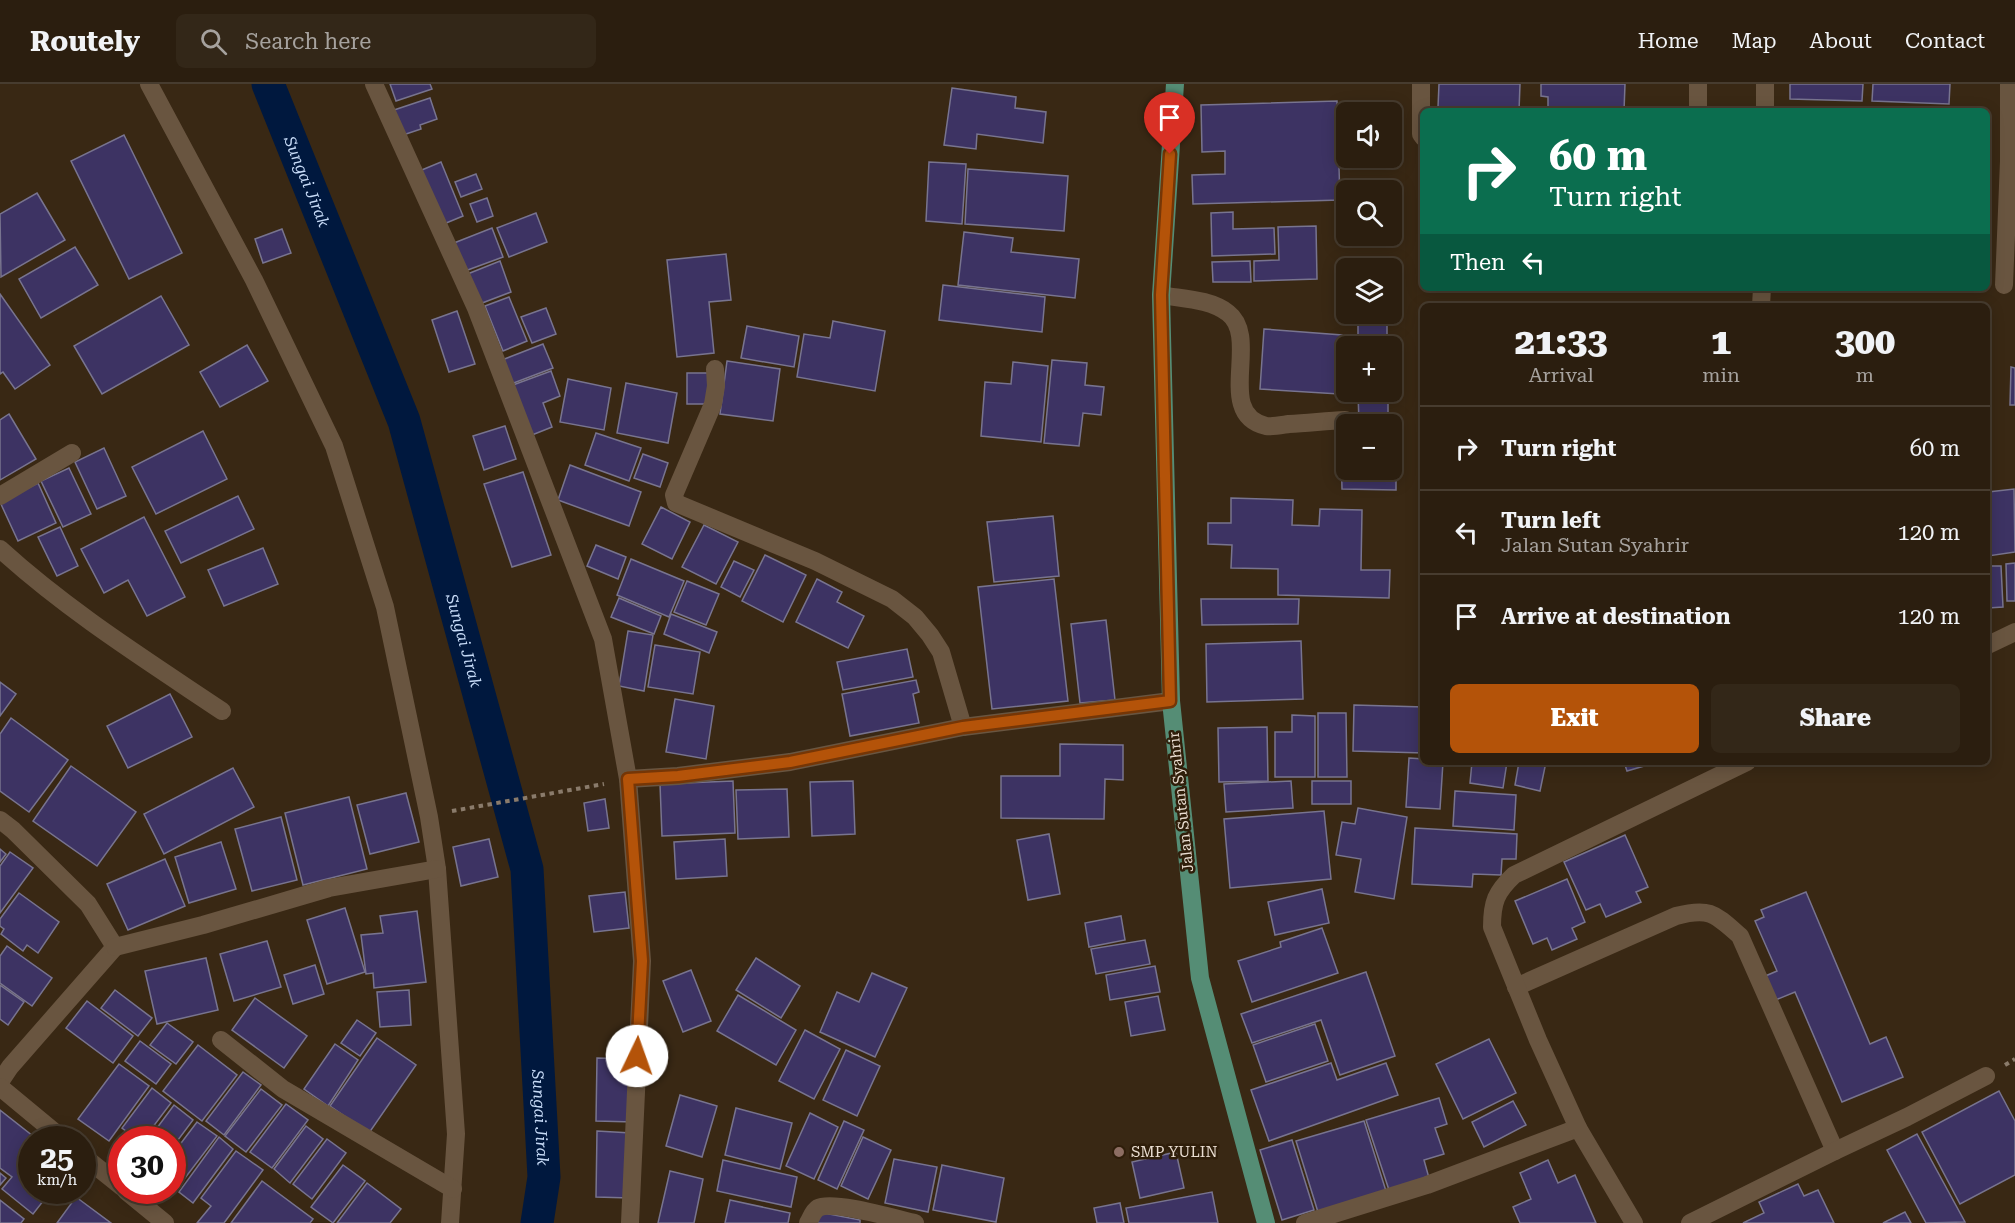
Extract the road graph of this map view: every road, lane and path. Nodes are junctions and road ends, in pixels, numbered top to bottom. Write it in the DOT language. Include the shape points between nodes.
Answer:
graph roads {
  1 [pos="149,84"];
  2 [pos="374,84"];
  3 [pos="1175,84"];
  4 [pos="1421,84"];
  5 [pos="1698,84"];
  6 [pos="1765,84"];
  7 [pos="2009,84"];
  8 [pos="1421,108"];
  9 [pos="1698,108"];
  10 [pos="1765,108"];
  11 [pos="2004,285"];
  12 [pos="1161,295"];
  13 [pos="715,369"];
  14 [pos="1336,421"];
  15 [pos="72,453"];
  16 [pos="0,496"];
  17 [pos="0,549"];
  18 [pos="2015,632"];
  19 [pos="1990,644"];
  20 [pos="1170,701"];
  21 [pos="222,711"];
  22 [pos="963,727"];
  23 [pos="1741,765"];
  24 [pos="628,779"];
  25 [pos="592,786"];
  26 [pos="457,810"];
  27 [pos="0,820"];
  28 [pos="437,869"];
  29 [pos="115,947"];
  30 [pos="1516,987"];
  31 [pos="221,1040"];
  32 [pos="3,1069"];
  33 [pos="1986,1076"];
  34 [pos="0,1087"];
  35 [pos="47,1126"];
  36 [pos="1578,1128"];
  37 [pos="1835,1150"];
  38 [pos="96,1166"];
  39 [pos="108,1176"];
  40 [pos="453,1189"];
  41 [pos="142,1204"];
  42 [pos="165,1223"];
  43 [pos="450,1223"];
  44 [pos="630,1223"];
  45 [pos="808,1223"];
  46 [pos="915,1223"];
  47 [pos="1266,1223"];
  48 [pos="1305,1223"];
  49 [pos="1634,1223"];
  50 [pos="1690,1223"];
  1 -- 28 [label="street" via="254,280 334,446 385,607"];
  2 -- 24 [label="street" via="476,308 603,639"];
  3 -- 12 [label="main road, Jalan Sutan Syahrir"];
  4 -- 8 [label="street"];
  5 -- 9 [label="street"];
  6 -- 10 [label="street"];
  7 -- 11 [label="street"];
  12 -- 14 [label="street" via="1214,304 1230,314 1239,331 1243,411 1252,421 1268,426"];
  12 -- 20 [label="main road, Jalan Sutan Syahrir"];
  13 -- 22 [label="street" via="712,404 674,495 676,503 815,561 892,599 930,635 940,652"];
  15 -- 16 [label="street"];
  17 -- 21 [label="street" via="103,632"];
  18 -- 19 [label="street"];
  20 -- 22 [label="street"];
  20 -- 47 [label="main road, Jalan Sutan Syahrir" via="1200,978"];
  22 -- 24 [label="street" via="790,762"];
  23 -- 30 [label="street" via="1514,875 1501,888 1492,908 1492,927"];
  24 -- 44 [label="street" via="642,961"];
  25 -- 26 [label="path"];
  27 -- 29 [label="street" via="88,904"];
  28 -- 29 [label="street" via="329,888"];
  28 -- 40 [label="street" via="456,1134"];
  29 -- 32 [label="street"];
  30 -- 36 [label="street"];
  30 -- 37 [label="street" via="1676,916 1698,910 1719,917 1740,936"];
  31 -- 40 [label="street" via="283,1089"];
  33 -- 37 [label="street"];
  34 -- 35 [label="street"];
  36 -- 48 [label="street" via="1427,1185"];
  36 -- 49 [label="street"];
  37 -- 50 [label="street"];
  38 -- 39 [label="street"];
  40 -- 43 [label="street"];
  41 -- 42 [label="street"];
  45 -- 46 [label="street" via="815,1210 824,1206 846,1207"];
}
